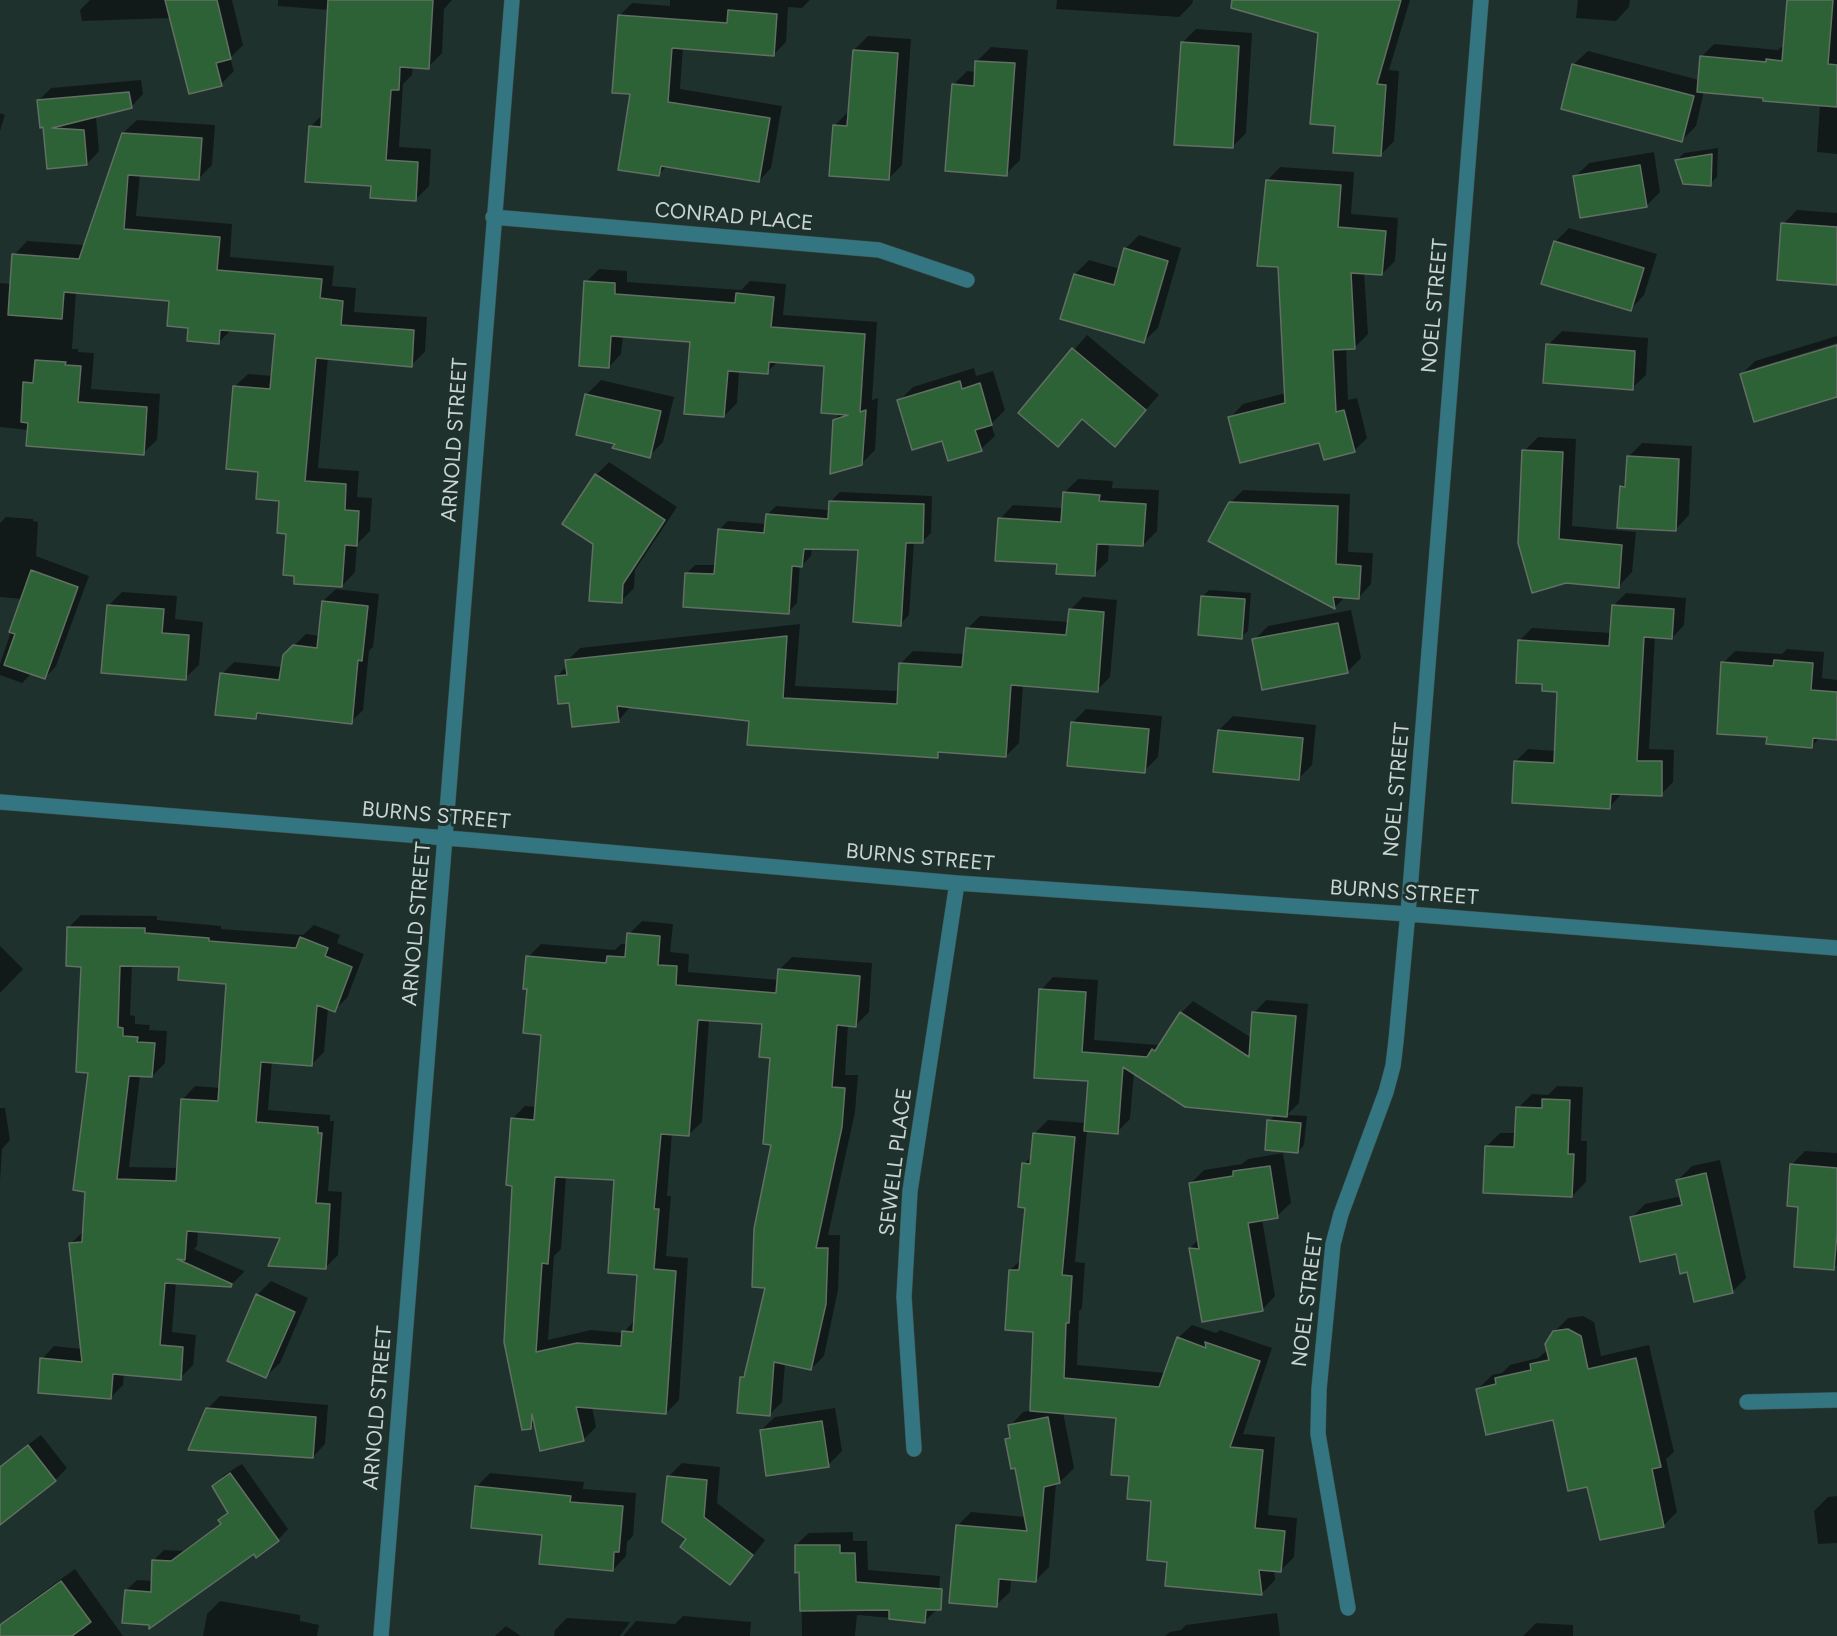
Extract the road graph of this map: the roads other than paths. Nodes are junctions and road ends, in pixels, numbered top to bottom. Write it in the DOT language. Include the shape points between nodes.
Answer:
graph roads {
  1 [pos="512,0"];
  2 [pos="1481,0"];
  3 [pos="493,217"];
  4 [pos="967,280"];
  5 [pos="0,802"];
  6 [pos="445,838"];
  7 [pos="957,883"];
  8 [pos="1408,914"];
  9 [pos="1837,948"];
  10 [pos="1837,1400"];
  11 [pos="1747,1402"];
  12 [pos="914,1449"];
  13 [pos="1348,1608"];
  14 [pos="381,1636"];
  1 -- 3 [label="street, ARNOLD STREET"];
  2 -- 8 [label="street, NOEL STREET"];
  3 -- 4 [label="street, CONRAD PLACE" via="879,250"];
  3 -- 6 [label="street, ARNOLD STREET"];
  5 -- 6 [label="street, BURNS STREET"];
  6 -- 7 [label="street, BURNS STREET"];
  6 -- 14 [label="street, ARNOLD STREET"];
  7 -- 8 [label="street, BURNS STREET"];
  7 -- 12 [label="street, SEWELL PLACE" via="910,1191 904,1297"];
  8 -- 9 [label="street, BURNS STREET"];
  8 -- 13 [label="street, NOEL STREET" via="1393,1066 1332,1244 1319,1389 1318,1434"];
  10 -- 11 [label="street"];
}
